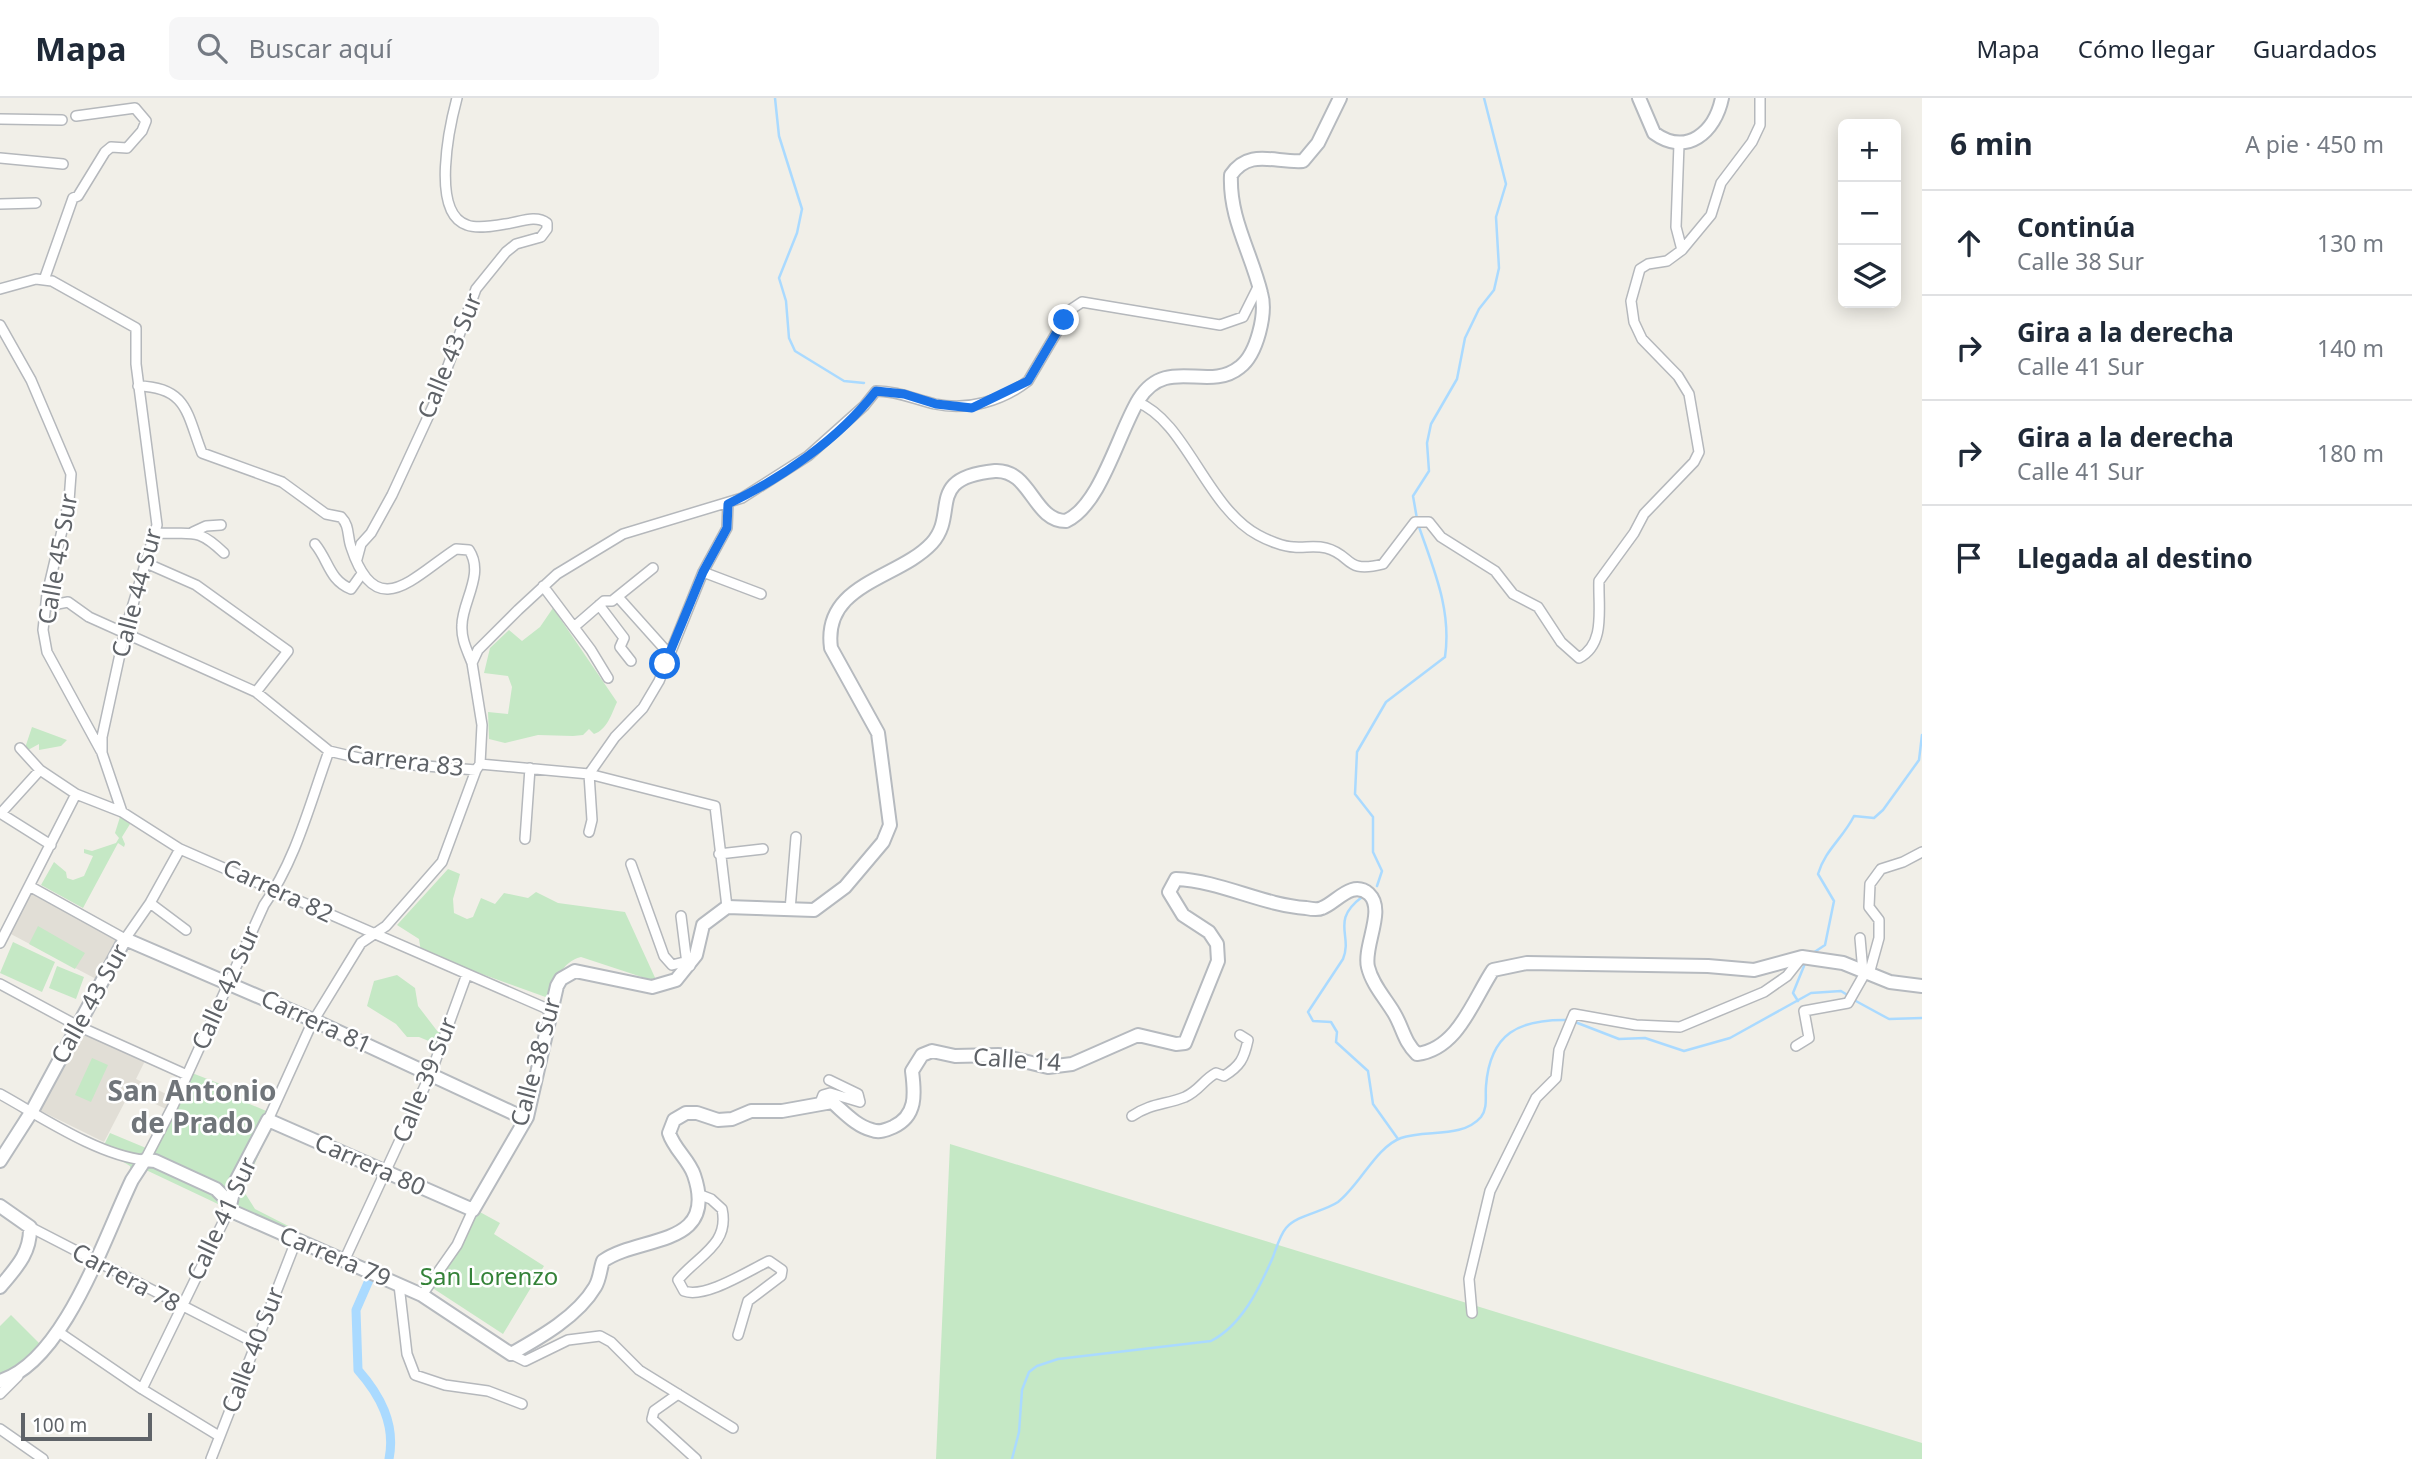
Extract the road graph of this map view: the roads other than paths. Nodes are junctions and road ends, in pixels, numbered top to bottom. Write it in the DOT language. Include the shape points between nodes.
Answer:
graph roads {
  1 [pos="457,98"];
  2 [pos="1340,98"];
  3 [pos="1639,98"];
  4 [pos="1722,98"];
  5 [pos="1760,98"];
  6 [pos="76,116"];
  7 [pos="0,119"];
  8 [pos="62,120"];
  9 [pos="1679,144"];
  10 [pos="0,158"];
  11 [pos="62,164"];
  12 [pos="36,203"];
  13 [pos="0,204"];
  14 [pos="1682,250"];
  15 [pos="44,280"];
  16 [pos="1259,285"];
  17 [pos="0,289"];
  18 [pos="0,325"];
  19 [pos="138,386"];
  20 [pos="1137,402"];
  21 [pos="728,504"];
  22 [pos="221,525"];
  23 [pos="193,532"];
  24 [pos="156,533"];
  25 [pos="315,544"];
  26 [pos="224,553"];
  27 [pos="357,559"];
  28 [pos="146,563"];
  29 [pos="653,568"];
  30 [pos="703,572"];
  31 [pos="361,575"];
  32 [pos="543,586"];
  33 [pos="761,594"];
  34 [pos="618,597"];
  35 [pos="599,605"];
  36 [pos="47,606"];
  37 [pos="573,628"];
  38 [pos="125,631"];
  39 [pos="669,654"];
  40 [pos="631,662"];
  41 [pos="472,663"];
  42 [pos="608,678"];
  43 [pos="256,692"];
  44 [pos="20,748"];
  45 [pos="330,751"];
  46 [pos="102,753"];
  47 [pos="478,767"];
  48 [pos="530,768"];
  49 [pos="40,770"];
  50 [pos="589,774"];
  51 [pos="76,794"];
  52 [pos="122,812"];
  53 [pos="0,813"];
  54 [pos="589,832"];
  55 [pos="796,837"];
  56 [pos="525,839"];
  57 [pos="51,845"];
  58 [pos="180,849"];
  59 [pos="763,849"];
  60 [pos="1922,852"];
  61 [pos="719,854"];
  62 [pos="631,864"];
  63 [pos="31,887"];
  64 [pos="276,888"];
  65 [pos="150,903"];
  66 [pos="727,907"];
  67 [pos="790,910"];
  68 [pos="681,916"];
  69 [pos="186,930"];
  70 [pos="375,935"];
  71 [pos="1860,938"];
  72 [pos="125,939"];
  73 [pos="0,943"];
  74 [pos="1802,957"];
  75 [pos="689,965"];
  76 [pos="1866,973"];
  77 [pos="467,974"];
  78 [pos="227,982"];
  79 [pos="0,984"];
  80 [pos="1922,986"];
  81 [pos="550,1010"];
  82 [pos="313,1020"];
  83 [pos="78,1026"];
  84 [pos="1240,1035"];
  85 [pos="1796,1046"];
  86 [pos="187,1075"];
  87 [pos="430,1075"];
  88 [pos="829,1080"];
  89 [pos="0,1094"];
  90 [pos="820,1103"];
  91 [pos="32,1111"];
  92 [pos="1132,1116"];
  93 [pos="526,1119"];
  94 [pos="268,1120"];
  95 [pos="4,1147"];
  96 [pos="145,1160"];
  97 [pos="0,1161"];
  98 [pos="387,1174"];
  99 [pos="235,1183"];
  100 [pos="216,1189"];
  101 [pos="698,1194"];
  102 [pos="0,1206"];
  103 [pos="229,1206"];
  104 [pos="473,1210"];
  105 [pos="30,1227"];
  106 [pos="296,1241"];
  107 [pos="95,1260"];
  108 [pos="344,1261"];
  109 [pos="398,1285"];
  110 [pos="0,1287"];
  111 [pos="422,1295"];
  112 [pos="180,1307"];
  113 [pos="1472,1313"];
  114 [pos="60,1333"];
  115 [pos="738,1335"];
  116 [pos="255,1343"];
  117 [pos="511,1354"];
  118 [pos="0,1388"];
  119 [pos="142,1389"];
  120 [pos="678,1394"];
  121 [pos="522,1404"];
  122 [pos="733,1428"];
  123 [pos="0,1429"];
  124 [pos="219,1436"];
  125 [pos="43,1459"];
  126 [pos="211,1459"];
  127 [pos="696,1459"];
  1 -- 27 [label="street, Calle 43 Sur" via="450,125 446,185 458,220 480,226 536,219 547,223 547,229 541,237 506,252 476,289 434,404"];
  2 -- 16 [label="street" via="1318,143 1303,161 1283,163 1256,157 1244,160 1231,175 1234,218"];
  3 -- 9 [label="street" via="1654,133"];
  4 -- 9 [label="street" via="1710,128 1700,138"];
  5 -- 14 [label="street" via="1760,125 1752,142 1721,183 1711,215"];
  6 -- 15 [label="street" via="137,108 146,121 127,148 105,152 73,198"];
  7 -- 8 [label="street"];
  9 -- 14 [label="street" via="1676,227"];
  10 -- 11 [label="street"];
  12 -- 13 [label="street"];
  14 -- 20 [label="street" via="1640,270 1631,301 1642,339 1689,394 1699,452 1644,514 1603,573 1595,646 1579,658 1561,642 1538,607 1513,594 1494,571 1441,537 1429,522 1415,522 1383,564 1368,567 1352,566 1330,549 1315,545 1292,548 1259,536 1222,504 1156,412"];
  15 -- 17 [label="street"];
  15 -- 19 [label="street, Calle 44 Sur" via="60,284 136,328"];
  16 -- 20 [label="street" via="1263,303 1259,328 1251,353 1239,368 1220,376 1173,375 1154,380"];
  16 -- 21 [label="street" via="1243,317 1220,325 1082,302 1070,310 1028,381 1019,388 972,408 876,391 808,456"];
  18 -- 36 [label="street, Calle 45 Sur" via="31,380 71,474"];
  19 -- 24 [label="street, Calle 44 Sur" via="157,511"];
  19 -- 27 [label="street" via="161,386 178,400 191,418 202,453 282,482 326,514 341,517"];
  20 -- 67 [label="street" via="1092,494 1071,519 1062,522 1050,514 1021,480 1010,474 993,472 961,481 947,494 930,545 872,579 849,596 836,614 831,648 878,733 891,818 883,842 845,887 814,910"];
  21 -- 30 [label="street" via="727,528"];
  21 -- 32 [label="street" via="623,534"];
  22 -- 23 [label="street"];
  23 -- 24 [label="street"];
  23 -- 26 [label="street" via="204,534"];
  24 -- 28 [label="street, Calle 44 Sur"];
  25 -- 31 [label="street" via="330,575 344,586 351,589"];
  27 -- 31 [label="street"];
  28 -- 38 [label="street, Calle 44 Sur"];
  28 -- 43 [label="street" via="196,586 288,651"];
  29 -- 34 [label="street"];
  30 -- 33 [label="street"];
  30 -- 39 [label="street"];
  31 -- 41 [label="street, Calle 41 Sur" via="379,587 394,587 420,577 456,549 466,549 472,554 473,580 461,624"];
  32 -- 37 [label="street"];
  32 -- 41 [label="street" via="493,634"];
  34 -- 35 [label="street"];
  34 -- 39 [label="street"];
  35 -- 37 [label="street"];
  35 -- 40 [label="street" via="624,638 621,647"];
  36 -- 38 [label="street, Carrera 83" via="68,602 89,617"];
  36 -- 46 [label="street, Calle 45 Sur" via="43,630 47,652"];
  37 -- 42 [label="street"];
  38 -- 43 [label="street, Carrera 83"];
  38 -- 46 [label="street, Calle 44 Sur"];
  39 -- 50 [label="street" via="643,708"];
  41 -- 47 [label="street, Calle 41 Sur" via="482,725"];
  43 -- 45 [label="street, Carrera 83"];
  44 -- 49 [label="street, Carrera 82"];
  45 -- 47 [label="street, Carrera 83" via="376,762"];
  45 -- 64 [label="street, Calle 42 Sur"];
  46 -- 52 [label="street, Calle 44 Sur"];
  47 -- 48 [label="street, Carrera 83"];
  47 -- 70 [label="street, Calle 41 Sur" via="442,862"];
  48 -- 50 [label="street, Carrera 83"];
  48 -- 56 [label="street"];
  49 -- 51 [label="street, Carrera 82"];
  49 -- 53 [label="street"];
  50 -- 54 [label="street"];
  50 -- 61 [label="street, Carrera 83" via="715,806"];
  51 -- 52 [label="street, Carrera 82"];
  51 -- 57 [label="street"];
  52 -- 58 [label="street, Carrera 82"];
  53 -- 57 [label="street"];
  55 -- 67 [label="street"];
  57 -- 63 [label="street"];
  58 -- 64 [label="street, Carrera 82"];
  58 -- 65 [label="street, Calle 43 Sur"];
  59 -- 61 [label="street"];
  60 -- 76 [label="street" via="1881,869 1870,884 1869,907 1880,920 1879,938"];
  61 -- 66 [label="street"];
  62 -- 75 [label="street" via="664,956 672,965"];
  63 -- 72 [label="street, Carrera 81"];
  63 -- 73 [label="street"];
  64 -- 70 [label="street, Carrera 82"];
  64 -- 78 [label="street, Calle 42 Sur"];
  65 -- 69 [label="street"];
  65 -- 72 [label="street, Calle 43 Sur"];
  66 -- 67 [label="street"];
  66 -- 75 [label="street" via="703,925"];
  68 -- 75 [label="street"];
  70 -- 77 [label="street, Carrera 82"];
  70 -- 82 [label="street, Calle 41 Sur" via="361,943"];
  71 -- 76 [label="street"];
  72 -- 78 [label="street, Carrera 81"];
  72 -- 83 [label="street, Calle 43 Sur"];
  74 -- 76 [label="street" via="1843,963"];
  74 -- 90 [label="street, Calle 14" via="1754,971 1527,963 1493,970 1452,1035 1432,1052 1417,1054 1406,1044 1367,965 1375,903 1369,894 1360,889 1346,892 1321,909 1293,907 1196,880 1176,879 1169,892 1183,915 1209,932 1217,944 1218,961 1185,1043 1138,1035 1072,1064 1048,1067 999,1055 956,1056 932,1051 917,1060 912,1071 912,1110 881,1132 858,1124 832,1102"];
  74 -- 113 [label="street" via="1765,992 1680,1027 1573,1015 1559,1050 1556,1078 1536,1098 1490,1191 1469,1279"];
  75 -- 81 [label="street, Calle 38 Sur" via="676,980 652,987 575,971 561,979"];
  76 -- 80 [label="street"];
  76 -- 85 [label="street" via="1851,1000 1804,1010 1809,1038"];
  77 -- 81 [label="street, Carrera 82"];
  77 -- 87 [label="street, Calle 39 Sur"];
  78 -- 82 [label="street, Carrera 81"];
  78 -- 86 [label="street, Calle 42 Sur"];
  79 -- 83 [label="street"];
  81 -- 93 [label="street, Calle 38 Sur"];
  82 -- 87 [label="street, Carrera 81"];
  82 -- 94 [label="street, Calle 41 Sur"];
  83 -- 86 [label="street"];
  83 -- 91 [label="street, Calle 43 Sur"];
  84 -- 92 [label="street" via="1248,1040 1243,1062 1232,1071 1224,1076 1216,1073 1202,1088 1145,1107"];
  86 -- 96 [label="street, Calle 42 Sur"];
  87 -- 93 [label="street, Carrera 81"];
  87 -- 98 [label="street, Calle 39 Sur"];
  88 -- 90 [label="street" via="858,1094 860,1102 830,1093 823,1095"];
  89 -- 91 [label="street, Carrera 79"];
  90 -- 101 [label="street" via="782,1111 751,1111 732,1119 686,1113 674,1119 669,1133 692,1170"];
  91 -- 95 [label="street, Calle 43 Sur"];
  91 -- 96 [label="street, Carrera 79" via="102,1147"];
  93 -- 104 [label="street, Calle 38 Sur"];
  94 -- 98 [label="street, Carrera 80"];
  94 -- 99 [label="street, Calle 41 Sur"];
  95 -- 97 [label="street, Calle 43 Sur"];
  96 -- 100 [label="street, Carrera 79"];
  96 -- 107 [label="street, Calle 42 Sur"];
  98 -- 104 [label="street, Carrera 80"];
  98 -- 108 [label="street, Calle 39 Sur"];
  99 -- 100 [label="street"];
  99 -- 103 [label="street, Calle 41 Sur"];
  100 -- 103 [label="street, Carrera 79"];
  101 -- 115 [label="street" via="722,1209 724,1230 718,1242 678,1280 684,1292 694,1295 710,1290 769,1261 782,1270 782,1276 748,1301"];
  101 -- 117 [label="street" via="694,1219 685,1229 612,1254 603,1261 588,1299"];
  102 -- 105 [label="street, Carrera 78"];
  103 -- 106 [label="street, Carrera 79"];
  103 -- 112 [label="street, Calle 41 Sur"];
  104 -- 111 [label="street, Calle 38 Sur" via="457,1245"];
  105 -- 107 [label="street, Carrera 78"];
  105 -- 110 [label="street" via="26,1253"];
  106 -- 108 [label="street, Carrera 79"];
  106 -- 116 [label="street, Calle 40 Sur"];
  107 -- 112 [label="street, Carrera 78"];
  107 -- 114 [label="street, Calle 42 Sur"];
  108 -- 109 [label="street, Carrera 79"];
  109 -- 111 [label="street, Carrera 79"];
  109 -- 121 [label="street" via="407,1354 415,1375 429,1382 488,1391"];
  111 -- 117 [label="street, Carrera 79"];
  112 -- 116 [label="street, Carrera 78"];
  112 -- 119 [label="street, Calle 41 Sur"];
  114 -- 118 [label="street, Calle 42 Sur"];
  114 -- 119 [label="street"];
  116 -- 124 [label="street, Calle 40 Sur"];
  117 -- 120 [label="street" via="525,1361 568,1340 600,1336 639,1370"];
  119 -- 124 [label="street"];
  120 -- 122 [label="street"];
  120 -- 127 [label="street" via="654,1411 652,1419"];
  123 -- 125 [label="street"];
  124 -- 126 [label="street, Calle 40 Sur"];
}
